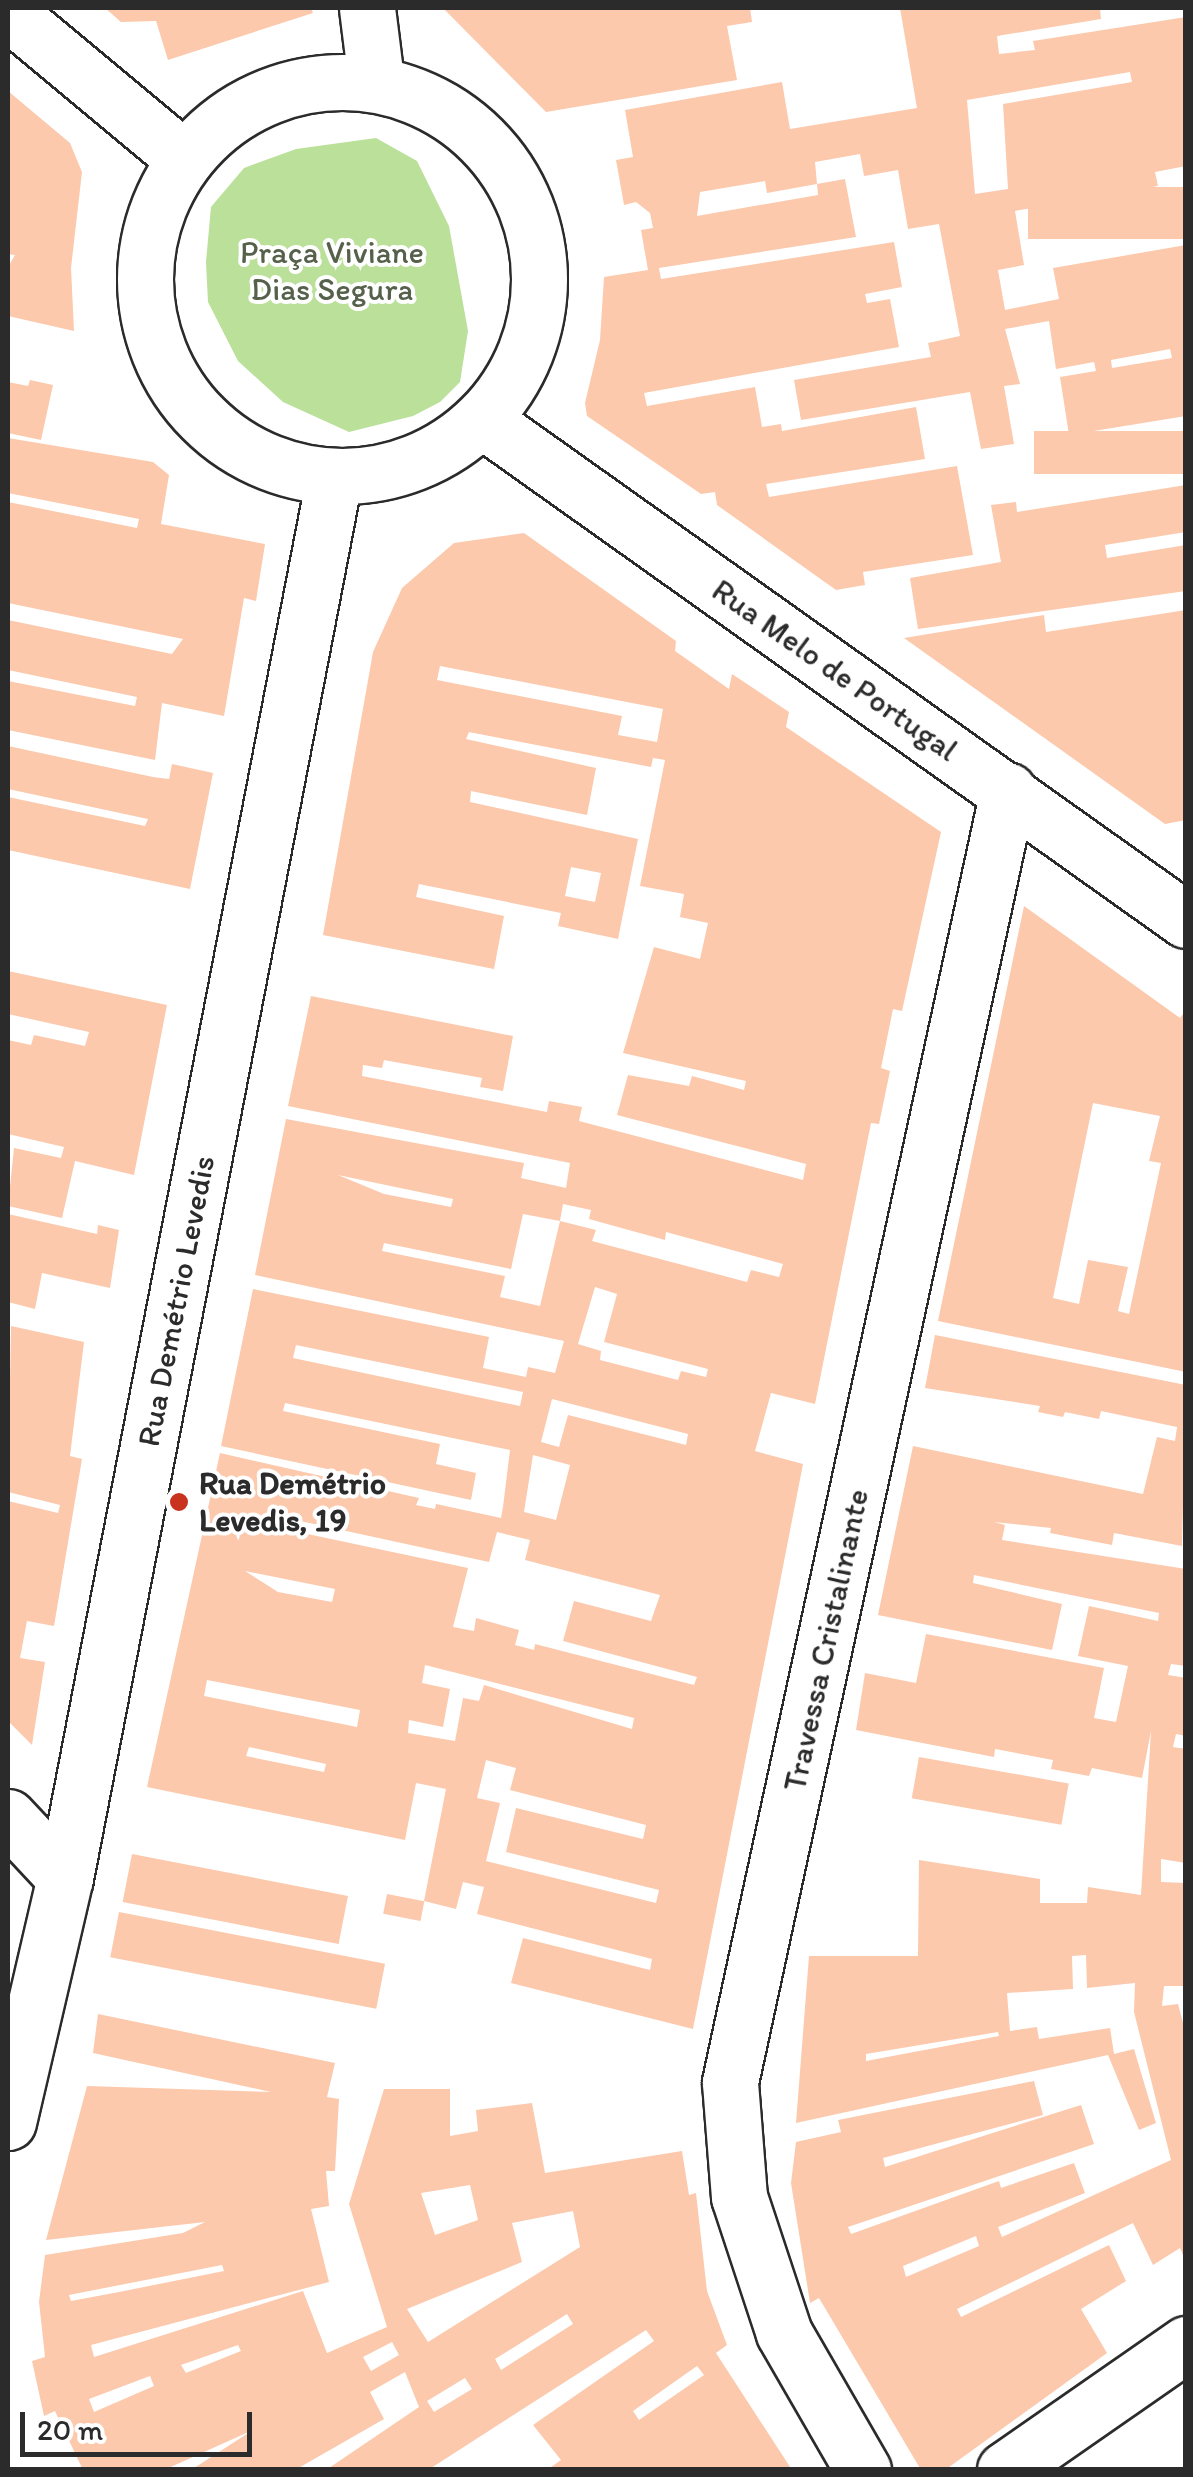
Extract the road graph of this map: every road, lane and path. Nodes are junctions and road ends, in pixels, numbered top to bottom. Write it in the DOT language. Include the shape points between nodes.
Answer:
graph roads {
  1 [pos="367,8"];
  2 [pos="8,12"];
  3 [pos="376,80"];
  4 [pos="182,157"];
  5 [pos="484,421"];
  6 [pos="334,479"];
  7 [pos="1008,792"];
  8 [pos="1186,920"];
  9 [pos="8,1816"];
  10 [pos="65,1878"];
  11 [pos="8,2122"];
  12 [pos="1186,2344"];
  13 [pos="863,2470"];
  14 [pos="1005,2470"];
  1 -- 3 [label="street"];
  2 -- 4 [label="street"];
  3 -- 4 [label="street" via="268,91"];
  3 -- 5 [label="street" via="475,127 535,217 538,327"];
  4 -- 6 [label="street" via="145,235 146,323 183,401 250,457"];
  5 -- 6 [label="street" via="416,466"];
  5 -- 7 [label="street, Rua Melo de Portugal"];
  6 -- 10 [label="street, Rua Demétrio Levedis"];
  7 -- 8 [label="street, Rua Melo de Portugal"];
  7 -- 13 [label="street, Travessa Cristalinante" via="730,2082 739,2197 784,2333"];
  9 -- 10 [label="street"];
  10 -- 11 [label="street, Rua Demétrio Levedis"];
  12 -- 14 [label="street"];
}
